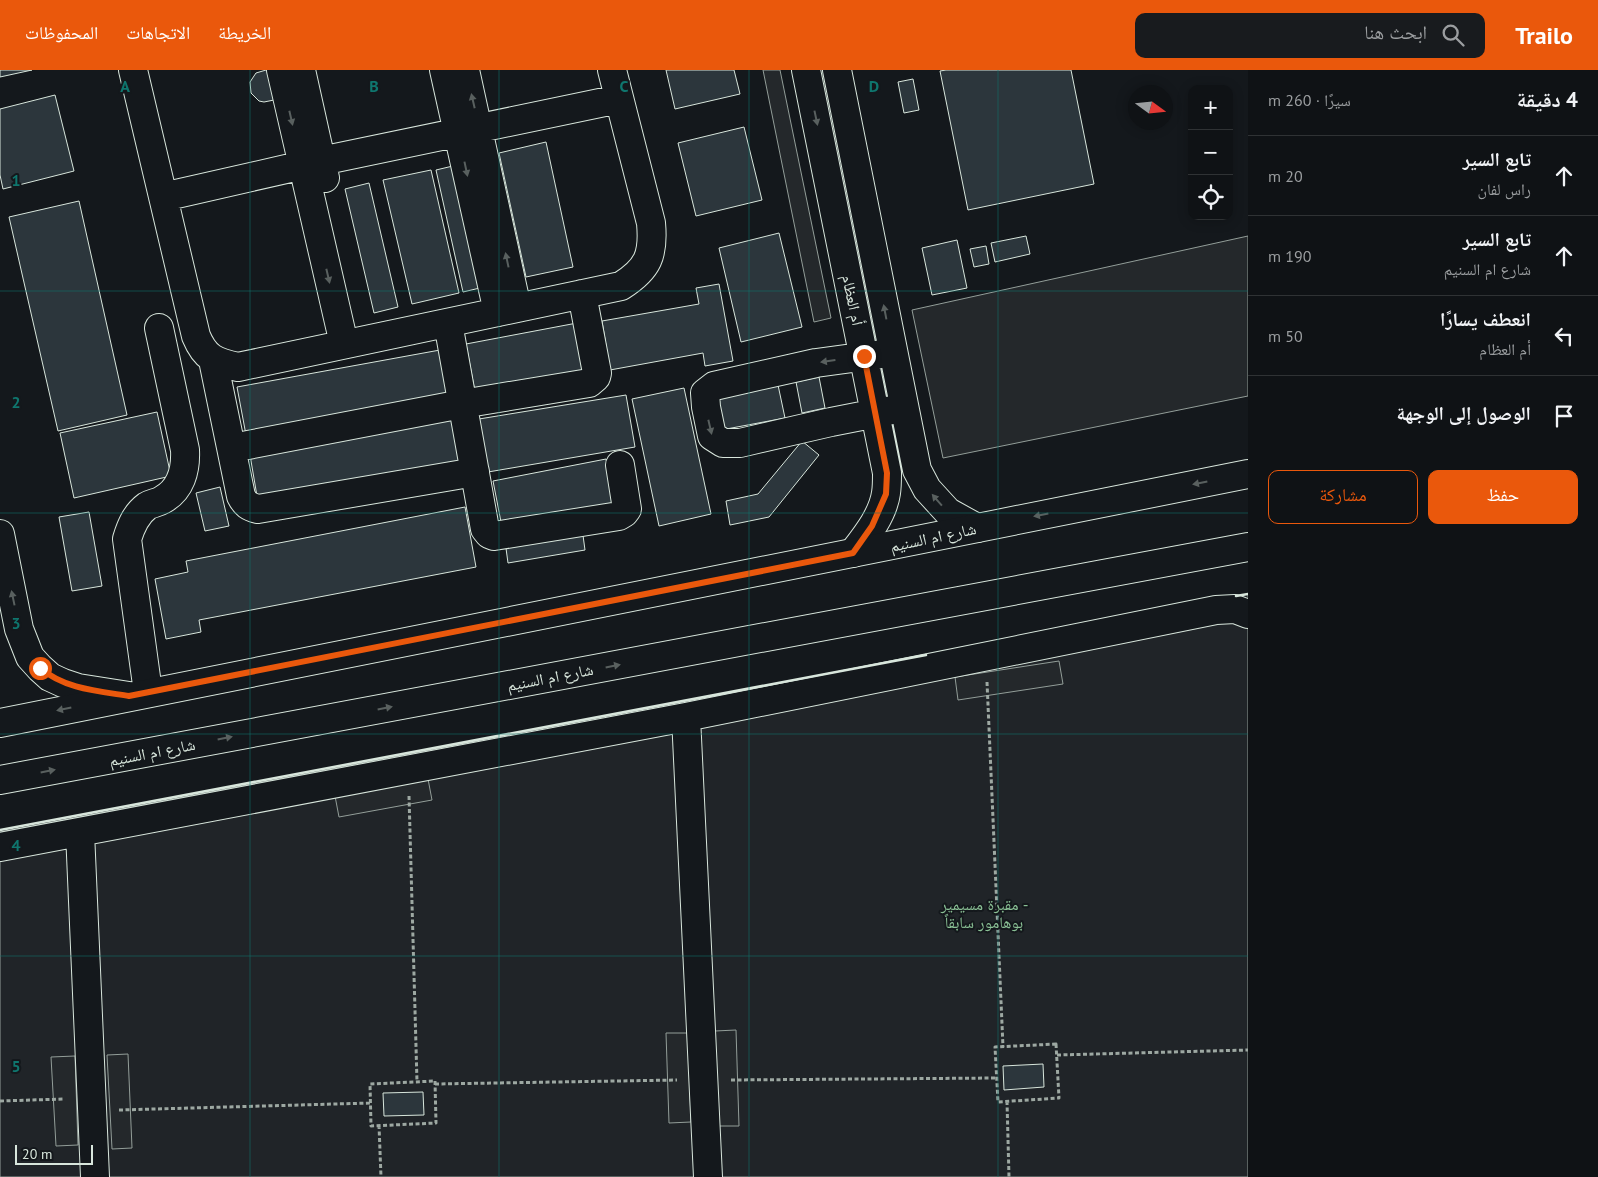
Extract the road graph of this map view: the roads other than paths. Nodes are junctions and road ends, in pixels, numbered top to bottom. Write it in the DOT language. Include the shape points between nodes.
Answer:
graph roads {
  1 [pos="133,70"];
  2 [pos="281,70"];
  3 [pos="301,70"];
  4 [pos="444,70"];
  5 [pos="465,70"];
  6 [pos="612,70"];
  7 [pos="806,70"];
  8 [pos="837,70"];
  9 [pos="618,99"];
  10 [pos="469,131"];
  11 [pos="311,163"];
  12 [pos="163,197"];
  13 [pos="582,294"];
  14 [pos="507,310"];
  15 [pos="448,322"];
  16 [pos="159,328"];
  17 [pos="353,342"];
  18 [pos="893,352"];
  19 [pos="864,356"];
  20 [pos="213,360"];
  21 [pos="462,404"];
  22 [pos="904,407"];
  23 [pos="876,413"];
  24 [pos="232,448"];
  25 [pos="620,465"];
  26 [pos="475,472"];
  27 [pos="1248,474"];
  28 [pos="977,528"];
  29 [pos="0,534"];
  30 [pos="1248,547"];
  31 [pos="853,553"];
  32 [pos="1248,614"];
  33 [pos="138,694"];
  34 [pos="686,717"];
  35 [pos="0,723"];
  36 [pos="0,780"];
  37 [pos="80,832"];
  38 [pos="0,847"];
  39 [pos="95,1177"];
  40 [pos="708,1177"];
  1 -- 12 [label="main road"];
  2 -- 11 [label="main road, one-way"];
  3 -- 11 [label="main road"];
  4 -- 10 [label="main road"];
  10 -- 5 [label="main road, one-way"];
  6 -- 9 [label="main road"];
  7 -- 19 [label="main road, أم العظام, one-way"];
  18 -- 8 [label="main road, أم العظام, one-way"];
  9 -- 10 [label="main road"];
  9 -- 13 [label="main road" via="651,223 653,242 648,260 637,276 621,286"];
  10 -- 11 [label="main road"];
  10 -- 14 [label="main road"];
  11 -- 12 [label="main road"];
  11 -- 17 [label="main road"];
  12 -- 20 [label="main road" via="196,336 202,349"];
  13 -- 14 [label="main road"];
  13 -- 21 [label="main road" via="597,373 593,381"];
  14 -- 15 [label="main road"];
  15 -- 17 [label="main road"];
  15 -- 21 [label="main road"];
  16 -- 33 [label="main road" via="186,464 174,491 137,515 128,539"];
  17 -- 20 [label="main road" via="238,367"];
  18 -- 19 [label="main road"];
  18 -- 22 [label="main road, أم العظام"];
  19 -- 23 [label="main road, أم العظام"];
  19 -- 23 [label="main road, one-way" via="816,363 714,386 705,393 712,436 723,443 740,443"];
  20 -- 24 [label="main road"];
  21 -- 24 [label="main road"];
  21 -- 26 [label="main road"];
  22 -- 23 [label="main road"];
  28 -- 22 [label="main road, أم العظام, one-way" via="948,512 927,489 917,470"];
  23 -- 31 [label="main road, أم العظام" via="887,473 886,494 872,526"];
  24 -- 26 [label="main road" via="241,496 248,505 258,509"];
  25 -- 26 [label="main road" via="627,509 624,513 494,536 485,529"];
  27 -- 28 [label="main road, شارع ام السنيم, one-way"];
  28 -- 31 [label="main road, شارع ام السنيم"];
  33 -- 29 [label="main road, one-way" via="78,688 63,683 50,677 30,657 19,629"];
  36 -- 30 [label="main road, شارع ام السنيم, one-way"];
  31 -- 33 [label="main road, شارع ام السنيم"];
  32 -- 34 [label="main road" via="1235,609 1216,610"];
  33 -- 35 [label="main road, شارع ام السنيم, one-way"];
  34 -- 37 [label="main road"];
  34 -- 40 [label="main road"];
  37 -- 38 [label="main road"];
  37 -- 39 [label="main road"];
}
